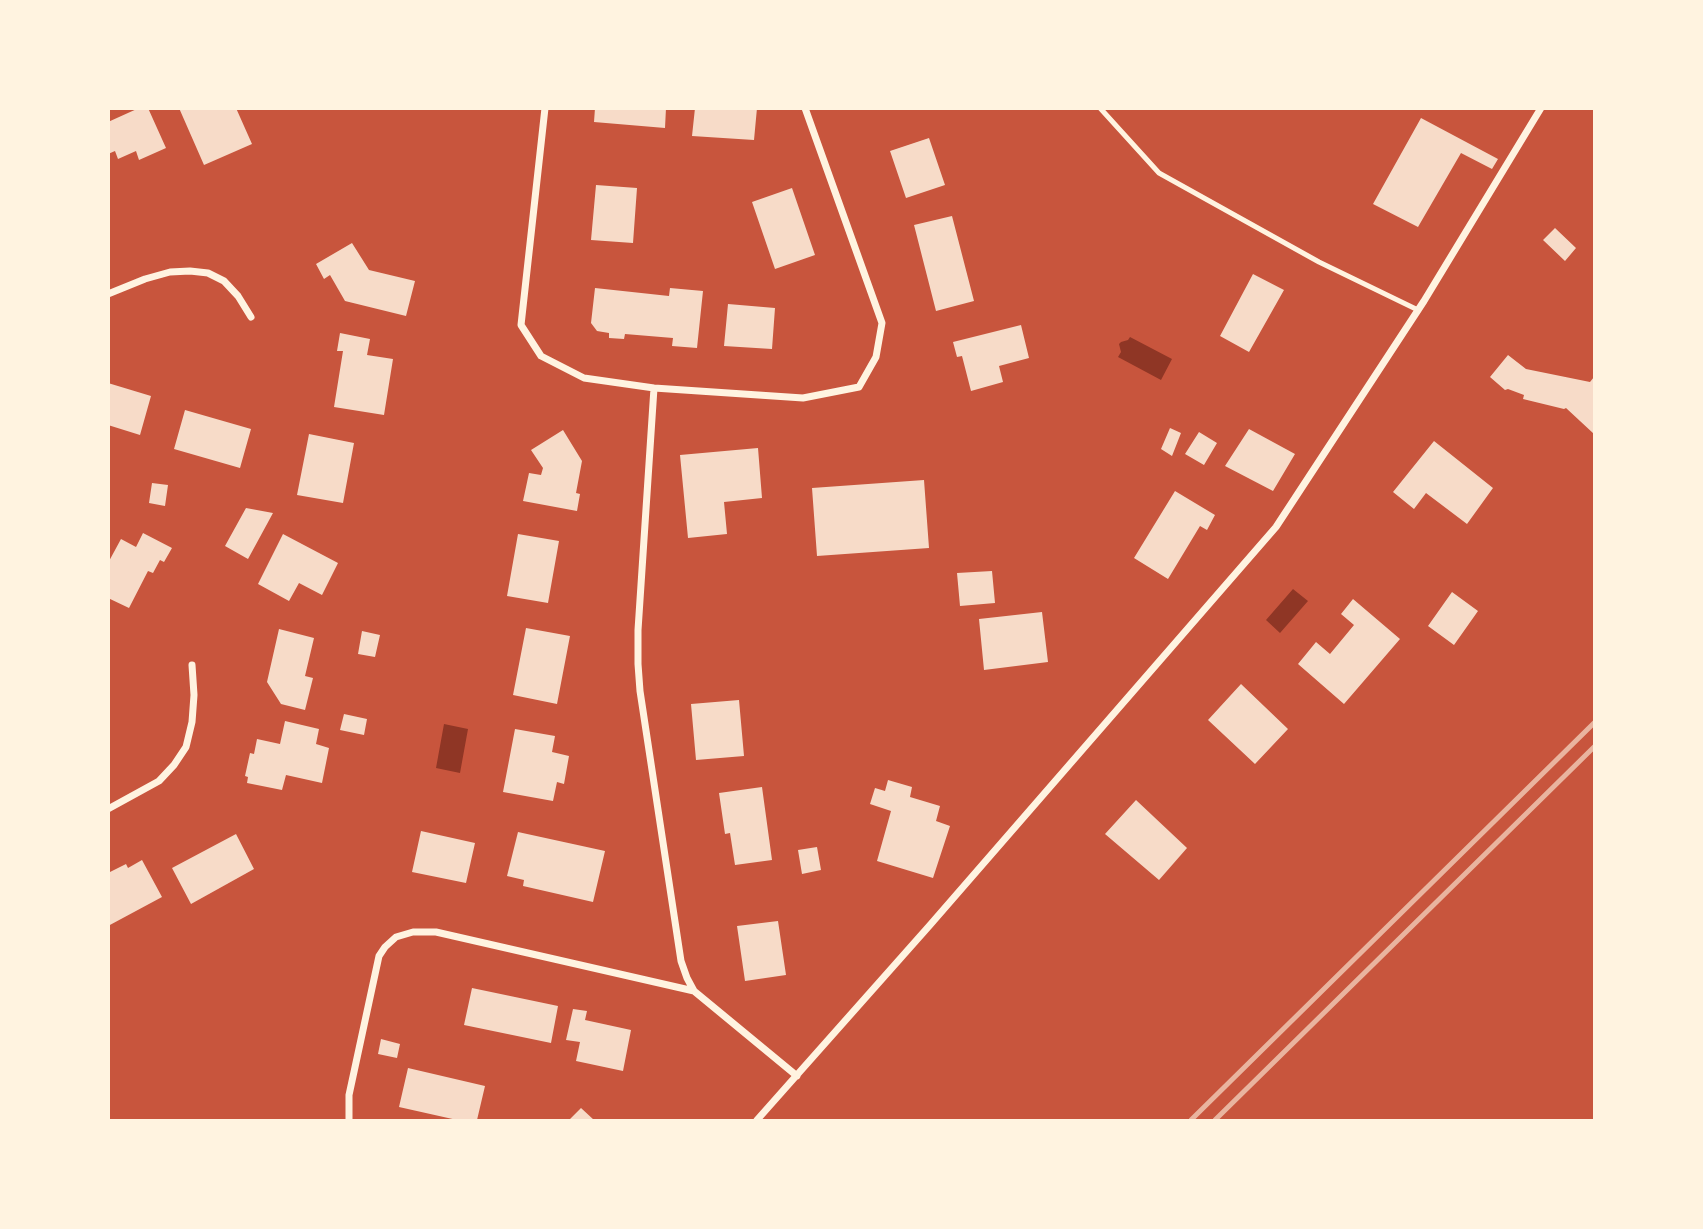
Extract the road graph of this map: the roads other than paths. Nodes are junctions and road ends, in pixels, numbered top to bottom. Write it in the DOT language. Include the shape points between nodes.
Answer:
graph roads {
  1 [pos="545,108"];
  2 [pos="805,108"];
  3 [pos="1100,108"];
  4 [pos="1541,108"];
  5 [pos="108,294"];
  6 [pos="1418,310"];
  7 [pos="251,317"];
  8 [pos="654,388"];
  9 [pos="191,665"];
  10 [pos="108,808"];
  11 [pos="694,991"];
  12 [pos="797,1076"];
  13 [pos="349,1121"];
  14 [pos="757,1121"];
  1 -- 8 [label="street" via="521,325 541,356 584,378"];
  2 -- 8 [label="street" via="882,323 876,357 859,387 803,398"];
  3 -- 6 [label="lane" via="1159,173 1319,262"];
  4 -- 6 [label="street"];
  5 -- 7 [label="street" via="170,272 208,273 224,281"];
  6 -- 12 [label="street" via="1276,527"];
  8 -- 11 [label="street" via="638,664 681,961"];
  9 -- 10 [label="street" via="194,695 186,747 159,781"];
  11 -- 12 [label="street"];
  11 -- 13 [label="street" via="436,932 396,937 379,956 349,1095"];
  12 -- 14 [label="street"];
}
